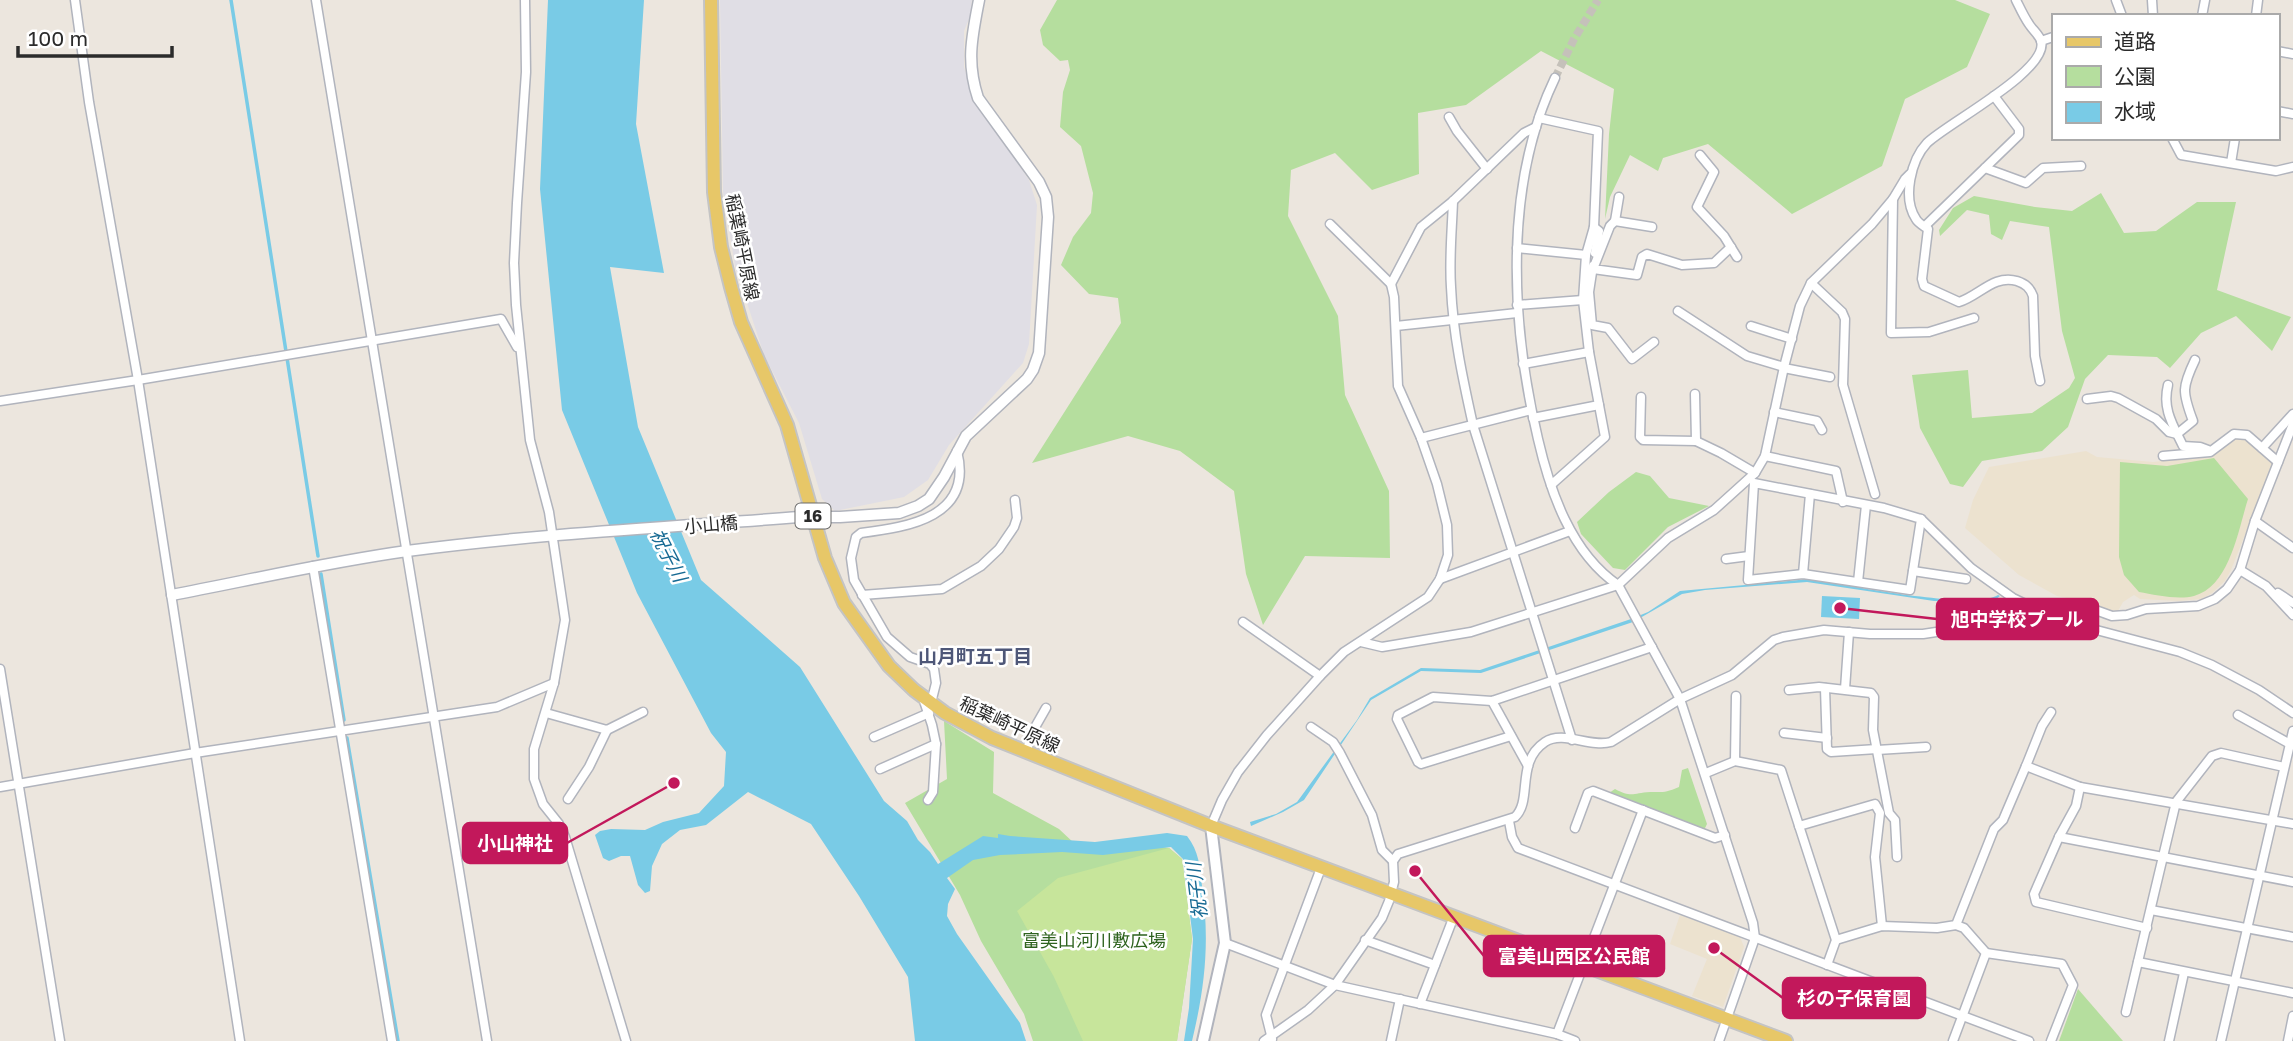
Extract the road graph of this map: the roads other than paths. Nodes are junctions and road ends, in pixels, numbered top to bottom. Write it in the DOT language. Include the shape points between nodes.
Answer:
graph roads {
  1 [pos="75,0"];
  2 [pos="316,0"];
  3 [pos="525,0"];
  4 [pos="712,0"];
  5 [pos="979,0"];
  6 [pos="2016,0"];
  7 [pos="2052,37"];
  8 [pos="2041,41"];
  9 [pos="1555,78"];
  10 [pos="1994,96"];
  11 [pos="1449,117"];
  12 [pos="1538,122"];
  13 [pos="2173,140"];
  14 [pos="2235,140"];
  15 [pos="1700,155"];
  16 [pos="2231,163"];
  17 [pos="2081,166"];
  18 [pos="2293,167"];
  19 [pos="1985,168"];
  20 [pos="1487,169"];
  21 [pos="1910,174"];
  22 [pos="1619,197"];
  23 [pos="1893,199"];
  24 [pos="1453,201"];
  25 [pos="1615,221"];
  26 [pos="1330,224"];
  27 [pos="1925,226"];
  28 [pos="1594,227"];
  29 [pos="1652,227"];
  30 [pos="1731,247"];
  31 [pos="1517,248"];
  32 [pos="1586,256"];
  33 [pos="1737,257"];
  34 [pos="1593,269"];
  35 [pos="1811,283"];
  36 [pos="1391,284"];
  37 [pos="1583,300"];
  38 [pos="1517,309"];
  39 [pos="1678,311"];
  40 [pos="1974,318"];
  41 [pos="1453,320"];
  42 [pos="1396,326"];
  43 [pos="1751,326"];
  44 [pos="1791,339"];
  45 [pos="372,340"];
  46 [pos="1654,342"];
  47 [pos="519,350"];
  48 [pos="1589,352"];
  49 [pos="2195,360"];
  50 [pos="1523,364"];
  51 [pos="1784,368"];
  52 [pos="1830,377"];
  53 [pos="138,380"];
  54 [pos="2040,380"];
  55 [pos="2168,385"];
  56 [pos="1695,394"];
  57 [pos="1642,397"];
  58 [pos="2087,399"];
  59 [pos="0,401"];
  60 [pos="1599,405"];
  61 [pos="1774,412"];
  62 [pos="1532,414"];
  63 [pos="2293,414"];
  64 [pos="2293,424"];
  65 [pos="1473,425"];
  66 [pos="1822,430"];
  67 [pos="2177,434"];
  68 [pos="1421,438"];
  69 [pos="1696,442"];
  70 [pos="2262,448"];
  71 [pos="957,451"];
  72 [pos="2210,452"];
  73 [pos="1765,456"];
  74 [pos="2163,456"];
  75 [pos="2278,462"];
  76 [pos="1753,478"];
  77 [pos="1551,485"];
  78 [pos="1810,494"];
  79 [pos="1875,494"];
  80 [pos="1015,500"];
  81 [pos="1843,502"];
  82 [pos="1866,505"];
  83 [pos="899,513"];
  84 [pos="806,517"];
  85 [pos="1921,519"];
  86 [pos="2255,521"];
  87 [pos="901,528"];
  88 [pos="1570,531"];
  89 [pos="554,536"];
  90 [pos="2293,548"];
  91 [pos="407,551"];
  92 [pos="1512,553"];
  93 [pos="1749,556"];
  94 [pos="1726,559"];
  95 [pos="313,566"];
  96 [pos="2240,570"];
  97 [pos="1913,571"];
  98 [pos="1803,575"];
  99 [pos="1440,579"];
  100 [pos="1966,579"];
  101 [pos="1858,582"];
  102 [pos="1618,585"];
  103 [pos="2266,586"];
  104 [pos="172,595"];
  105 [pos="862,595"];
  106 [pos="2293,603"];
  107 [pos="2050,609"];
  108 [pos="2040,611"];
  109 [pos="1531,612"];
  110 [pos="2293,615"];
  111 [pos="1243,622"];
  112 [pos="1849,632"];
  113 [pos="1361,642"];
  114 [pos="1652,647"];
  115 [pos="0,669"];
  116 [pos="1320,676"];
  117 [pos="1553,682"];
  118 [pos="554,683"];
  119 [pos="1825,688"];
  120 [pos="1845,689"];
  121 [pos="1789,690"];
  122 [pos="1736,696"];
  123 [pos="1681,699"];
  124 [pos="1492,701"];
  125 [pos="927,704"];
  126 [pos="1046,708"];
  127 [pos="643,712"];
  128 [pos="2052,712"];
  129 [pos="546,713"];
  130 [pos="2293,713"];
  131 [pos="434,715"];
  132 [pos="2238,715"];
  133 [pos="1311,727"];
  134 [pos="607,730"];
  135 [pos="341,731"];
  136 [pos="2293,731"];
  137 [pos="1784,733"];
  138 [pos="1511,736"];
  139 [pos="874,737"];
  140 [pos="1827,738"];
  141 [pos="1572,740"];
  142 [pos="936,744"];
  143 [pos="2290,744"];
  144 [pos="1926,747"];
  145 [pos="1877,749"];
  146 [pos="195,753"];
  147 [pos="1027,753"];
  148 [pos="1735,761"];
  149 [pos="2287,765"];
  150 [pos="1528,766"];
  151 [pos="2026,766"];
  152 [pos="880,769"];
  153 [pos="1706,773"];
  154 [pos="18,784"];
  155 [pos="0,787"];
  156 [pos="2080,787"];
  157 [pos="568,799"];
  158 [pos="928,800"];
  159 [pos="2176,802"];
  160 [pos="1643,810"];
  161 [pos="1509,821"];
  162 [pos="2272,821"];
  163 [pos="2293,824"];
  164 [pos="1211,826"];
  165 [pos="1799,826"];
  166 [pos="1575,828"];
  167 [pos="1725,835"];
  168 [pos="2059,837"];
  169 [pos="2163,857"];
  170 [pos="1897,858"];
  171 [pos="1393,861"];
  172 [pos="1321,868"];
  173 [pos="2260,876"];
  174 [pos="2293,882"];
  175 [pos="1615,884"];
  176 [pos="1391,892"];
  177 [pos="2151,910"];
  178 [pos="1454,916"];
  179 [pos="1956,925"];
  180 [pos="1882,926"];
  181 [pos="2147,928"];
  182 [pos="2247,929"];
  183 [pos="2293,937"];
  184 [pos="1755,938"];
  185 [pos="1365,940"];
  186 [pos="1836,940"];
  187 [pos="1225,943"];
  188 [pos="1986,953"];
  189 [pos="2138,962"];
  190 [pos="1435,965"];
  191 [pos="1584,965"];
  192 [pos="1827,965"];
  193 [pos="1284,966"];
  194 [pos="2184,973"];
  195 [pos="2235,982"];
  196 [pos="1335,985"];
  197 [pos="2293,993"];
  198 [pos="1400,999"];
  199 [pos="1420,1004"];
  200 [pos="2126,1012"];
  201 [pos="1963,1016"];
  202 [pos="2293,1016"];
  203 [pos="1728,1019"];
  204 [pos="1538,1031"];
  205 [pos="1557,1034"];
  206 [pos="1270,1040"];
  207 [pos="60,1041"];
  208 [pos="240,1041"];
  209 [pos="392,1041"];
  210 [pos="487,1041"];
  211 [pos="626,1041"];
  212 [pos="1203,1041"];
  213 [pos="1391,1041"];
  214 [pos="1536,1041"];
  215 [pos="1575,1041"];
  216 [pos="1719,1041"];
  217 [pos="1786,1041"];
  218 [pos="1953,1041"];
  219 [pos="2029,1041"];
  220 [pos="2051,1041"];
  221 [pos="2169,1041"];
  222 [pos="2221,1041"];
  223 [pos="2288,1041"];
  1 -- 53 [label="street"];
  2 -- 45 [label="street"];
  3 -- 47 [label="street" via="526,72 514,263"];
  4 -- 84 [label="main road, 稲葉崎平原線 / 16" via="714,192 721,247 741,322 787,425"];
  5 -- 71 [label="street" via="971,41 973,83 978,98 1039,182 1048,217 1040,353 1027,379 966,436"];
  6 -- 8 [label="street"];
  7 -- 8 [label="street"];
  8 -- 10 [label="street" via="2033,64"];
  9 -- 12 [label="street"];
  10 -- 19 [label="street" via="2019,135"];
  10 -- 21 [label="street" via="1926,144"];
  11 -- 20 [label="street"];
  12 -- 20 [label="street"];
  12 -- 28 [label="street" via="1598,131"];
  12 -- 31 [label="street"];
  13 -- 16 [label="street" via="2181,155"];
  14 -- 16 [label="street"];
  15 -- 30 [label="street" via="1714,172 1697,206"];
  16 -- 18 [label="street" via="2276,171"];
  17 -- 19 [label="street" via="2043,168 2026,183"];
  19 -- 27 [label="street"];
  20 -- 24 [label="street"];
  21 -- 23 [label="street"];
  21 -- 27 [label="street" via="1912,209 1916,220"];
  22 -- 25 [label="street"];
  23 -- 35 [label="street"];
  23 -- 40 [label="street" via="1891,334 1929,332"];
  24 -- 36 [label="street" via="1421,227"];
  24 -- 41 [label="street"];
  25 -- 29 [label="street"];
  25 -- 34 [label="street"];
  26 -- 36 [label="street"];
  27 -- 54 [label="street" via="1924,286 1959,302 1999,280 2010,279 2030,289"];
  28 -- 32 [label="street"];
  28 -- 34 [label="street" via="1599,231"];
  30 -- 33 [label="street"];
  30 -- 34 [label="street" via="1714,263 1682,265 1647,254 1634,276"];
  31 -- 32 [label="street"];
  31 -- 38 [label="street"];
  32 -- 37 [label="street"];
  34 -- 46 [label="street" via="1589,292 1592,325 1608,328 1632,359"];
  35 -- 44 [label="street"];
  35 -- 79 [label="street" via="1845,318 1843,385"];
  36 -- 42 [label="street"];
  37 -- 38 [label="street"];
  37 -- 48 [label="street"];
  38 -- 41 [label="street"];
  38 -- 50 [label="street"];
  39 -- 51 [label="street" via="1747,356"];
  41 -- 42 [label="street"];
  41 -- 65 [label="street"];
  42 -- 68 [label="street" via="1398,386"];
  43 -- 44 [label="street"];
  44 -- 51 [label="street"];
  45 -- 47 [label="street" via="501,319"];
  45 -- 53 [label="street"];
  45 -- 91 [label="street"];
  47 -- 89 [label="street" via="530,440"];
  48 -- 50 [label="street"];
  48 -- 60 [label="street"];
  49 -- 67 [label="street" via="2184,382 2193,421"];
  50 -- 62 [label="street"];
  51 -- 52 [label="street"];
  51 -- 61 [label="street"];
  53 -- 59 [label="street"];
  53 -- 104 [label="street"];
  55 -- 67 [label="street" via="2168,415"];
  56 -- 69 [label="street"];
  57 -- 69 [label="street" via="1640,437"];
  58 -- 67 [label="street" via="2118,398"];
  60 -- 62 [label="street"];
  60 -- 77 [label="street" via="1605,437"];
  61 -- 66 [label="street" via="1816,421"];
  61 -- 73 [label="street"];
  62 -- 65 [label="street"];
  62 -- 77 [label="street"];
  63 -- 70 [label="street"];
  64 -- 75 [label="street"];
  65 -- 68 [label="street"];
  65 -- 92 [label="street"];
  67 -- 72 [label="street" via="2183,446"];
  68 -- 99 [label="street" via="1447,525 1448,555"];
  69 -- 76 [label="street" via="1721,453"];
  70 -- 72 [label="street" via="2246,435 2234,434"];
  70 -- 75 [label="street"];
  71 -- 83 [label="street" via="929,499"];
  71 -- 87 [label="street" via="961,466 950,502 927,519"];
  72 -- 74 [label="street"];
  73 -- 76 [label="street"];
  73 -- 81 [label="street" via="1836,471"];
  75 -- 86 [label="street"];
  76 -- 78 [label="street"];
  76 -- 93 [label="street"];
  76 -- 102 [label="street" via="1714,510 1668,538"];
  77 -- 88 [label="street"];
  78 -- 81 [label="street"];
  78 -- 98 [label="street"];
  80 -- 105 [label="street" via="1014,527 981,566 942,589"];
  81 -- 82 [label="street"];
  82 -- 85 [label="street"];
  82 -- 101 [label="street"];
  83 -- 84 [label="street, 小山橋"];
  83 -- 87 [label="street"];
  84 -- 89 [label="street, 小山橋"];
  84 -- 125 [label="main road, 稲葉崎平原線 / 16" via="844,603 889,666"];
  85 -- 97 [label="street"];
  85 -- 108 [label="street" via="1971,568"];
  86 -- 90 [label="street"];
  86 -- 96 [label="street"];
  87 -- 105 [label="street" via="856,537 850,558"];
  88 -- 92 [label="street"];
  88 -- 102 [label="street" via="1605,576"];
  89 -- 91 [label="street, 小山橋"];
  89 -- 118 [label="street" via="565,620"];
  91 -- 95 [label="street, 小山橋"];
  91 -- 131 [label="street"];
  92 -- 99 [label="street"];
  92 -- 109 [label="street"];
  93 -- 94 [label="street"];
  93 -- 98 [label="street" via="1748,580"];
  95 -- 104 [label="street, 小山橋"];
  95 -- 135 [label="street"];
  96 -- 103 [label="street"];
  96 -- 107 [label="street" via="2227,589 2198,606 2146,608 2127,615 2079,604"];
  97 -- 100 [label="street"];
  97 -- 101 [label="street" via="1910,590"];
  98 -- 101 [label="street"];
  99 -- 113 [label="street" via="1428,597"];
  102 -- 109 [label="street"];
  102 -- 114 [label="street"];
  103 -- 106 [label="street"];
  103 -- 110 [label="street"];
  104 -- 146 [label="street"];
  105 -- 125 [label="street" via="887,637 910,657 934,668 936,683"];
  107 -- 108 [label="street"];
  107 -- 130 [label="street" via="2066,622 2212,665"];
  108 -- 112 [label="street" via="1923,634"];
  109 -- 113 [label="street" via="1446,637 1382,647"];
  109 -- 117 [label="street"];
  111 -- 116 [label="street"];
  112 -- 120 [label="street"];
  112 -- 123 [label="street" via="1824,630 1774,640 1732,675"];
  113 -- 116 [label="street"];
  114 -- 117 [label="street"];
  114 -- 123 [label="street"];
  115 -- 154 [label="street"];
  116 -- 164 [label="street" via="1238,772"];
  117 -- 124 [label="street"];
  117 -- 141 [label="street"];
  118 -- 129 [label="street"];
  118 -- 131 [label="street" via="497,707"];
  119 -- 120 [label="street"];
  119 -- 121 [label="street"];
  119 -- 140 [label="street"];
  120 -- 145 [label="street" via="1874,697"];
  122 -- 148 [label="street"];
  123 -- 141 [label="street" via="1607,744"];
  123 -- 153 [label="street"];
  124 -- 138 [label="street"];
  124 -- 138 [label="street" via="1433,697 1398,719 1421,764"];
  125 -- 139 [label="street"];
  125 -- 142 [label="street"];
  125 -- 147 [label="main road, 稲葉崎平原線 / 16"];
  126 -- 147 [label="street" via="1030,736"];
  127 -- 134 [label="street"];
  128 -- 151 [label="street"];
  129 -- 134 [label="street"];
  129 -- 211 [label="street" via="534,749 534,779 543,804 565,837"];
  131 -- 135 [label="street"];
  131 -- 210 [label="street"];
  132 -- 143 [label="street"];
  133 -- 171 [label="street" via="1337,750 1372,815 1382,850"];
  134 -- 157 [label="street"];
  135 -- 146 [label="street"];
  135 -- 209 [label="street"];
  136 -- 143 [label="street"];
  137 -- 140 [label="street"];
  138 -- 150 [label="street"];
  140 -- 145 [label="street" via="1831,752"];
  141 -- 150 [label="street" via="1547,741"];
  142 -- 152 [label="street"];
  142 -- 158 [label="street" via="933,792"];
  143 -- 149 [label="street"];
  144 -- 145 [label="street"];
  145 -- 170 [label="street" via="1889,813 1895,820"];
  146 -- 154 [label="street"];
  146 -- 208 [label="street"];
  147 -- 164 [label="main road, 稲葉崎平原線 / 16"];
  148 -- 153 [label="street"];
  148 -- 165 [label="street" via="1781,770"];
  149 -- 159 [label="street" via="2221,753 2212,756"];
  149 -- 162 [label="street"];
  150 -- 161 [label="street" via="1520,813"];
  151 -- 156 [label="street"];
  151 -- 179 [label="street" via="2003,820 1994,829"];
  153 -- 167 [label="street"];
  154 -- 155 [label="street"];
  154 -- 207 [label="street"];
  156 -- 159 [label="street"];
  156 -- 168 [label="street" via="2076,806"];
  159 -- 162 [label="street"];
  159 -- 169 [label="street"];
  160 -- 166 [label="street" via="1593,791 1588,793"];
  160 -- 167 [label="street" via="1715,838"];
  160 -- 175 [label="street"];
  161 -- 171 [label="street" via="1403,852"];
  161 -- 175 [label="street" via="1518,848"];
  162 -- 163 [label="street"];
  162 -- 173 [label="street"];
  164 -- 172 [label="main road, 稲葉崎平原線 / 16"];
  164 -- 187 [label="main road"];
  165 -- 180 [label="street" via="1875,804 1880,813 1875,857"];
  165 -- 186 [label="street"];
  167 -- 184 [label="street"];
  168 -- 169 [label="street"];
  168 -- 181 [label="street" via="2034,894 2036,902"];
  169 -- 173 [label="street"];
  169 -- 177 [label="street"];
  171 -- 176 [label="street"];
  172 -- 176 [label="main road, 稲葉崎平原線 / 16"];
  172 -- 193 [label="street"];
  173 -- 174 [label="street"];
  173 -- 182 [label="street"];
  175 -- 184 [label="street"];
  175 -- 191 [label="street"];
  176 -- 178 [label="main road, 稲葉崎平原線 / 16"];
  176 -- 185 [label="street" via="1382,918"];
  177 -- 181 [label="street"];
  177 -- 182 [label="street"];
  178 -- 190 [label="street"];
  178 -- 191 [label="main road, 稲葉崎平原線 / 16"];
  179 -- 180 [label="street"];
  179 -- 188 [label="street"];
  180 -- 186 [label="street"];
  181 -- 189 [label="street"];
  182 -- 183 [label="street"];
  182 -- 195 [label="street"];
  184 -- 192 [label="street"];
  184 -- 203 [label="street"];
  185 -- 190 [label="street"];
  185 -- 196 [label="street"];
  186 -- 192 [label="street"];
  187 -- 193 [label="street"];
  187 -- 212 [label="main road"];
  188 -- 201 [label="street"];
  188 -- 220 [label="street" via="2062,964 2073,985"];
  189 -- 194 [label="street"];
  189 -- 200 [label="street"];
  190 -- 199 [label="street"];
  191 -- 203 [label="main road, 稲葉崎平原線 / 16"];
  191 -- 205 [label="street"];
  192 -- 201 [label="street"];
  193 -- 196 [label="street"];
  193 -- 206 [label="street" via="1266,1015"];
  194 -- 195 [label="street"];
  194 -- 221 [label="street"];
  195 -- 197 [label="street"];
  195 -- 222 [label="street"];
  196 -- 198 [label="street"];
  196 -- 206 [label="street"];
  198 -- 199 [label="street"];
  198 -- 213 [label="street"];
  199 -- 204 [label="street"];
  201 -- 218 [label="street"];
  201 -- 219 [label="street"];
  202 -- 223 [label="street"];
  203 -- 216 [label="street"];
  203 -- 217 [label="main road, 稲葉崎平原線 / 16"];
  204 -- 205 [label="street"];
  204 -- 214 [label="street"];
  205 -- 215 [label="street"];
}
